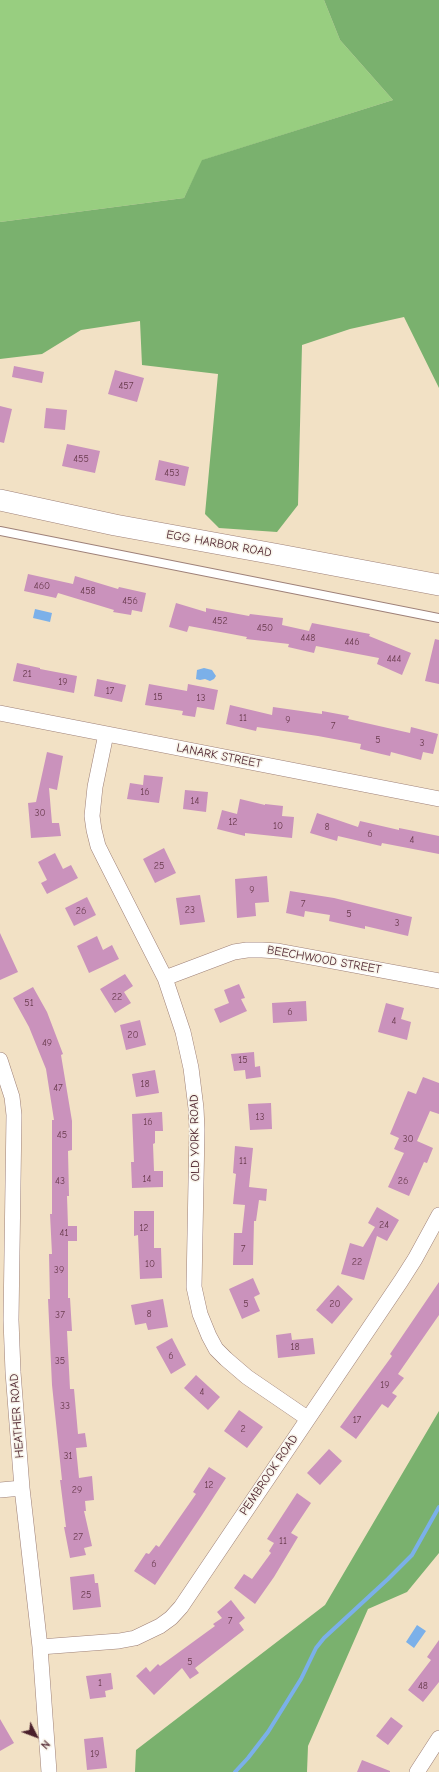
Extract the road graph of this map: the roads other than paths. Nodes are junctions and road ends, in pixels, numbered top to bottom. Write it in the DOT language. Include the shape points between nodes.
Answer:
graph roads {
  1 [pos="0,500"];
  2 [pos="0,531"];
  3 [pos="439,585"];
  4 [pos="439,618"];
  5 [pos="0,713"];
  6 [pos="106,734"];
  7 [pos="439,799"];
  8 [pos="165,978"];
  9 [pos="439,981"];
  10 [pos="0,1060"];
  11 [pos="439,1215"];
  12 [pos="307,1418"];
  13 [pos="22,1488"];
  14 [pos="0,1490"];
  15 [pos="40,1647"];
  16 [pos="439,1738"];
  17 [pos="49,1772"];
  18 [pos="417,1772"];
  1 -- 3 [label="main road, EGG HARBOR ROAD" via="115,525"];
  2 -- 4 [label="lane"];
  5 -- 6 [label="street, LANARK STREET"];
  6 -- 7 [label="street, LANARK STREET"];
  6 -- 8 [label="street, OLD YORK ROAD" via="95,787 92,816 94,830 98,846"];
  8 -- 9 [label="street, BEECHWOOD STREET" via="221,956 255,950 278,951"];
  8 -- 12 [label="street, OLD YORK ROAD" via="183,1032 196,1101 194,1272 195,1294 200,1314 209,1336 226,1359 241,1373"];
  10 -- 13 [label="street, HEATHER ROAD" via="12,1097 14,1115 13,1372"];
  11 -- 12 [label="street, PEMBROOK ROAD" via="411,1265"];
  12 -- 15 [label="street, PEMBROOK ROAD" via="181,1607 171,1618 134,1638"];
  13 -- 14 [label="street"];
  13 -- 15 [label="street, HEATHER ROAD"];
  15 -- 17 [label="street, HEATHER ROAD"];
  16 -- 18 [label="street"];
}
